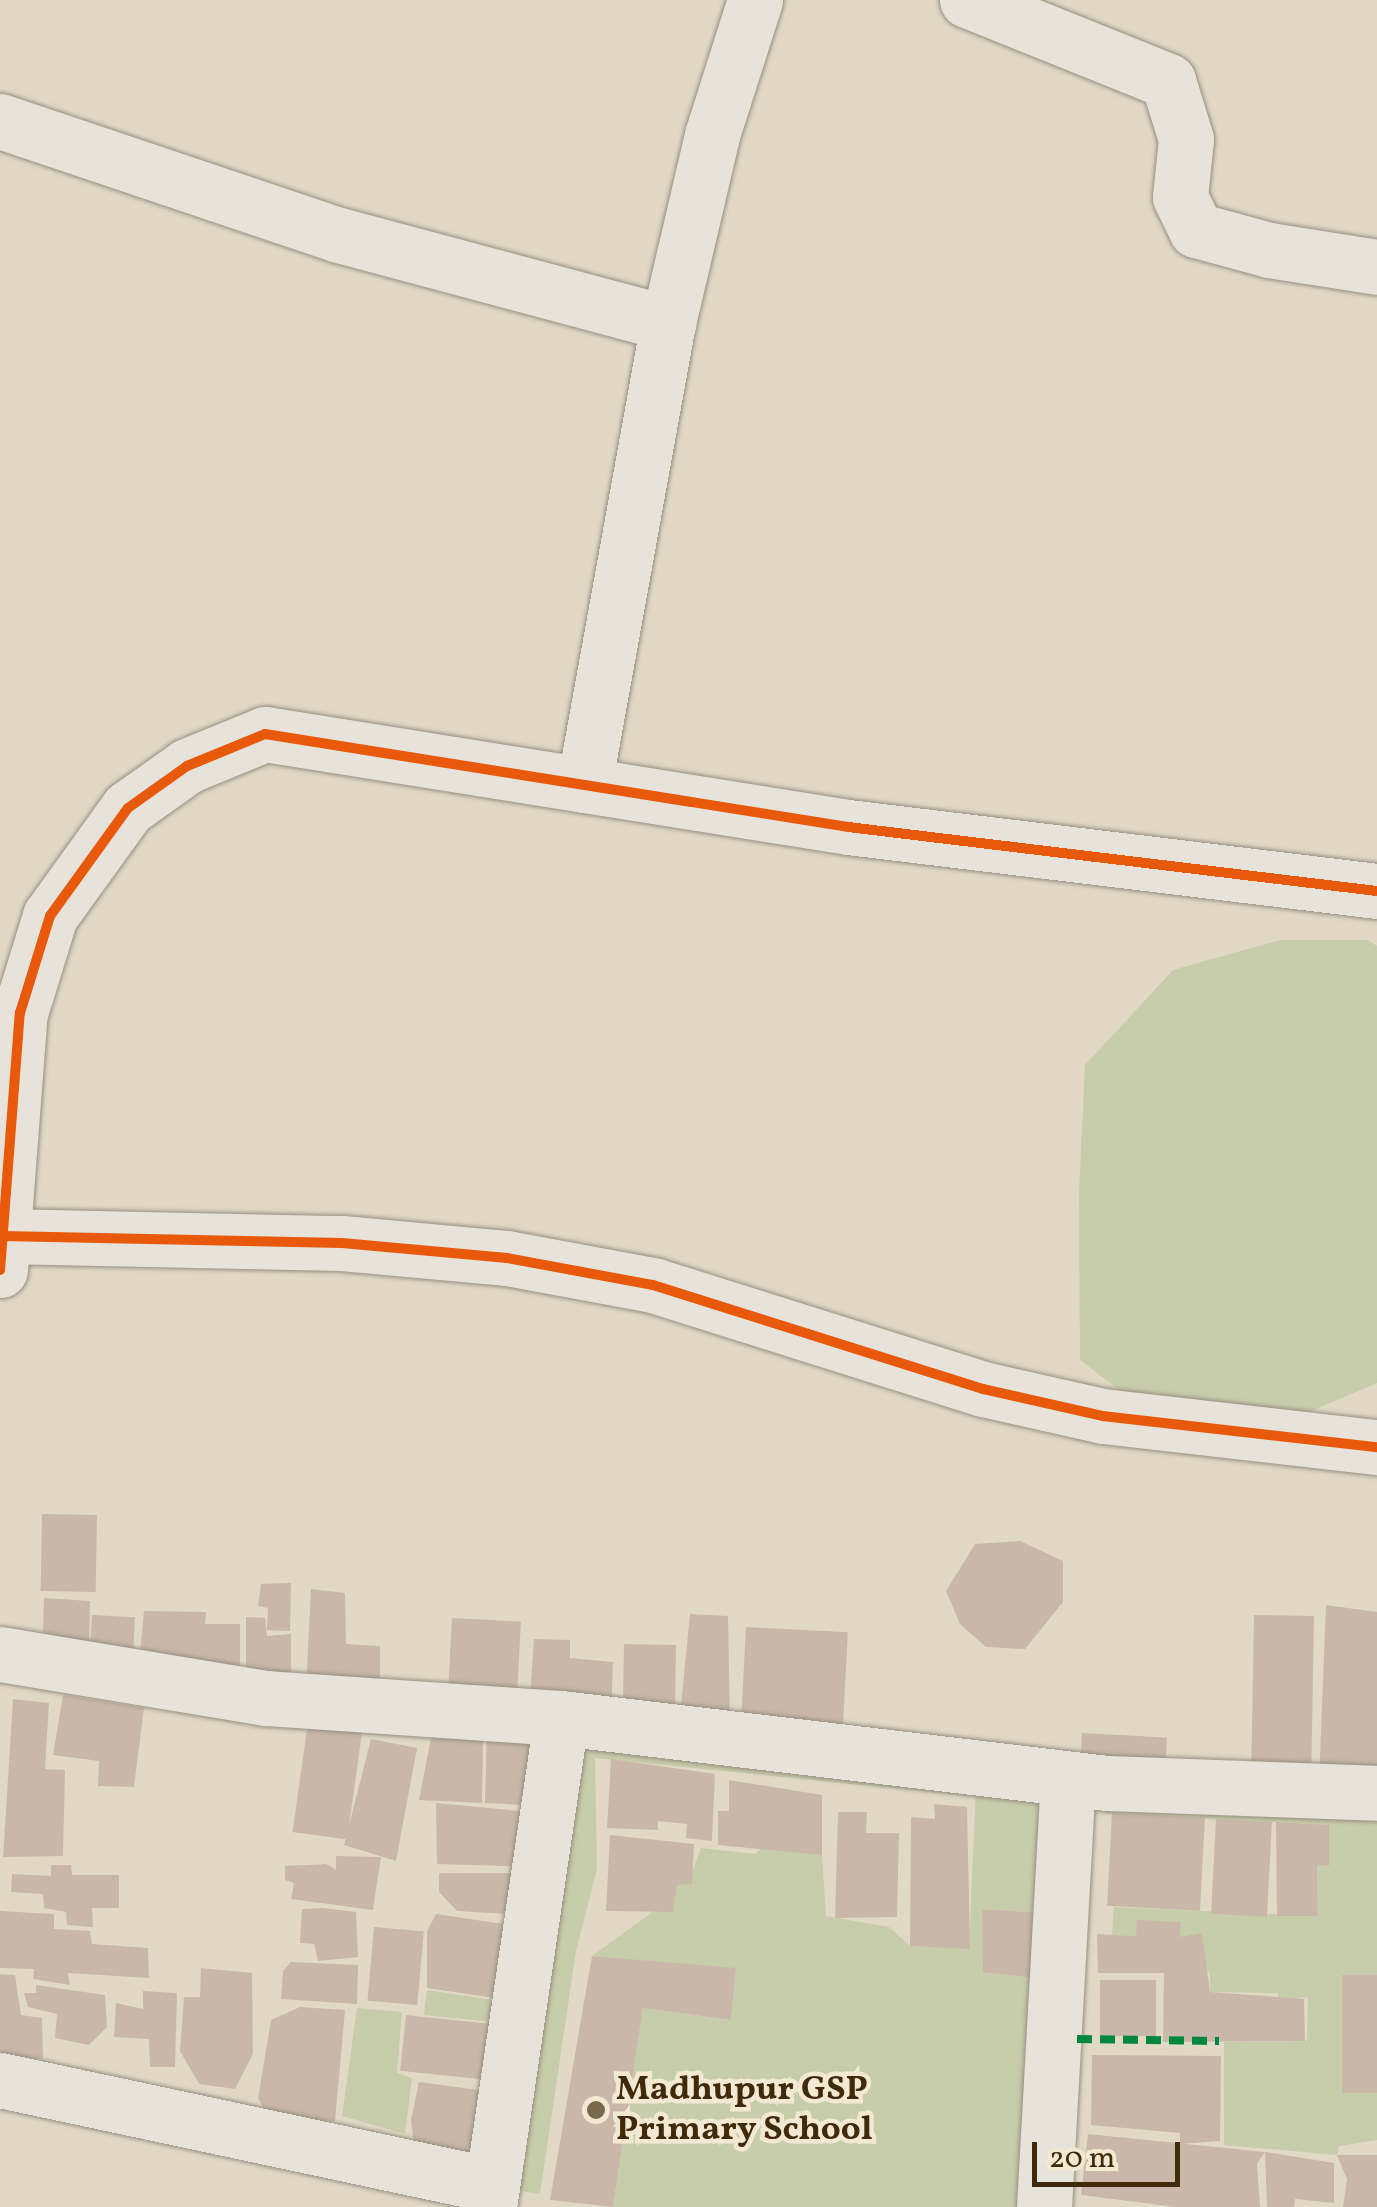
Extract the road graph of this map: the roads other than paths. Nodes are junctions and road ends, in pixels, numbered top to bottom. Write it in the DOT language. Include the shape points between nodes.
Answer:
graph roads {
  1 [pos="755,0"];
  2 [pos="967,0"];
  3 [pos="0,121"];
  4 [pos="1377,267"];
  5 [pos="668,322"];
  6 [pos="584,785"];
  7 [pos="1377,891"];
  8 [pos="1,1253"];
  9 [pos="1377,1447"];
  10 [pos="0,1654"];
  11 [pos="560,1718"];
  12 [pos="1068,1779"];
  13 [pos="1377,1793"];
  14 [pos="0,2080"];
  15 [pos="491,2196"];
  16 [pos="1044,2207"];
  1 -- 5 [label="street" via="712,135"];
  2 -- 4 [label="street" via="1168,80 1186,139 1180,197 1196,230"];
  3 -- 5 [label="street" via="339,234"];
  5 -- 6 [label="street"];
  6 -- 7 [label="street" via="848,827"];
  6 -- 8 [label="street" via="265,734 187,766 128,808 50,916 20,1013"];
  8 -- 9 [label="street" via="342,1243 507,1258 652,1284 983,1389 1104,1416"];
  10 -- 11 [label="street" via="266,1698"];
  11 -- 12 [label="street"];
  11 -- 15 [label="street"];
  12 -- 13 [label="street"];
  12 -- 16 [label="street"];
  14 -- 15 [label="street"];
}
